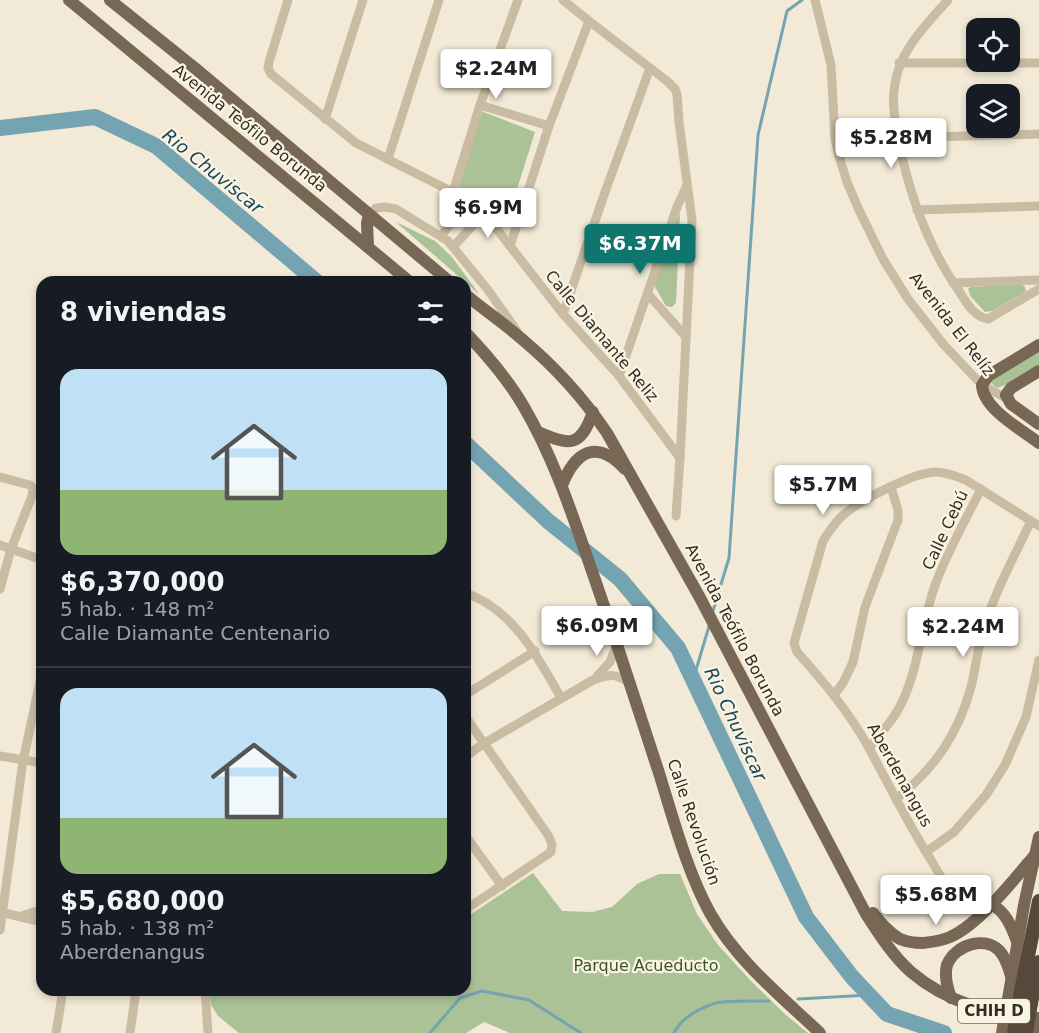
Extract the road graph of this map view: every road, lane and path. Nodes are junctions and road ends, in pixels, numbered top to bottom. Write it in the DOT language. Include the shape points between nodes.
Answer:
graph roads {
  1 [pos="69,0"];
  2 [pos="110,0"];
  3 [pos="288,0"];
  4 [pos="363,0"];
  5 [pos="440,0"];
  6 [pos="518,0"];
  7 [pos="563,0"];
  8 [pos="815,0"];
  9 [pos="948,0"];
  10 [pos="589,21"];
  11 [pos="899,63"];
  12 [pos="1039,63"];
  13 [pos="650,68"];
  14 [pos="480,105"];
  15 [pos="326,119"];
  16 [pos="549,126"];
  17 [pos="1039,134"];
  18 [pos="898,138"];
  19 [pos="388,159"];
  20 [pos="687,185"];
  21 [pos="453,192"];
  22 [pos="469,200"];
  23 [pos="1039,206"];
  24 [pos="917,210"];
  25 [pos="484,213"];
  26 [pos="369,215"];
  27 [pos="441,236"];
  28 [pos="510,246"];
  29 [pos="368,247"];
  30 [pos="453,247"];
  31 [pos="403,276"];
  32 [pos="443,276"];
  33 [pos="1039,280"];
  34 [pos="953,283"];
  35 [pos="1039,289"];
  36 [pos="648,294"];
  37 [pos="471,299"];
  38 [pos="563,314"];
  39 [pos="686,337"];
  40 [pos="471,339"];
  41 [pos="524,340"];
  42 [pos="1039,345"];
  43 [pos="1039,371"];
  44 [pos="619,376"];
  45 [pos="982,385"];
  46 [pos="1006,398"];
  47 [pos="593,412"];
  48 [pos="1039,424"];
  49 [pos="538,432"];
  50 [pos="1039,442"];
  51 [pos="680,458"];
  52 [pos="633,476"];
  53 [pos="0,477"];
  54 [pos="562,485"];
  55 [pos="891,487"];
  56 [pos="981,489"];
  57 [pos="676,516"];
  58 [pos="1035,523"];
  59 [pos="0,545"];
  60 [pos="11,549"];
  61 [pos="36,558"];
  62 [pos="0,589"];
  63 [pos="471,596"];
  64 [pos="617,644"];
  65 [pos="535,651"];
  66 [pos="1039,660"];
  67 [pos="593,680"];
  68 [pos="630,683"];
  69 [pos="471,692"];
  70 [pos="834,694"];
  71 [pos="561,698"];
  72 [pos="36,700"];
  73 [pos="471,725"];
  74 [pos="483,744"];
  75 [pos="869,748"];
  76 [pos="471,753"];
  77 [pos="0,756"];
  78 [pos="23,761"];
  79 [pos="36,762"];
  80 [pos="896,799"];
  81 [pos="1039,837"];
  82 [pos="471,844"];
  83 [pos="926,852"];
  84 [pos="1034,856"];
  85 [pos="840,863"];
  86 [pos="502,886"];
  87 [pos="1039,901"];
  88 [pos="991,904"];
  89 [pos="471,905"];
  90 [pos="36,911"];
  91 [pos="2,913"];
  92 [pos="20,917"];
  93 [pos="36,921"];
  94 [pos="0,930"];
  95 [pos="1018,942"];
  96 [pos="1039,962"];
  97 [pos="1012,978"];
  98 [pos="62,996"];
  99 [pos="135,996"];
  100 [pos="205,996"];
  101 [pos="951,998"];
  102 [pos="802,1016"];
  103 [pos="1039,1018"];
  104 [pos="1039,1028"];
  105 [pos="56,1033"];
  106 [pos="130,1033"];
  107 [pos="208,1033"];
  108 [pos="820,1033"];
  109 [pos="831,1033"];
  110 [pos="1002,1033"];
  111 [pos="1014,1033"];
  112 [pos="1026,1033"];
  113 [pos="1038,1033"];
  1 -- 29 [label="main road, Avenida Teófilo Borunda"];
  2 -- 26 [label="main road, Avenida Teófilo Borunda"];
  3 -- 15 [label="street, Calle Diamante Reliz" via="269,70"];
  4 -- 15 [label="street"];
  5 -- 19 [label="street"];
  6 -- 14 [label="street"];
  7 -- 10 [label="street, Calle Diamante Reliz"];
  8 -- 45 [label="street, Avenida El Relíz" via="831,65 835,139 858,208 908,299"];
  9 -- 11 [label="street"];
  10 -- 13 [label="street, Calle Diamante Reliz"];
  10 -- 16 [label="street"];
  11 -- 12 [label="street"];
  11 -- 18 [label="street" via="893,101"];
  13 -- 20 [label="street, Calle Diamante Reliz" via="677,94"];
  13 -- 38 [label="street"];
  14 -- 16 [label="street"];
  14 -- 21 [label="street"];
  15 -- 19 [label="street, Calle Diamante Reliz" via="356,143"];
  16 -- 28 [label="street"];
  17 -- 18 [label="street"];
  18 -- 24 [label="street"];
  19 -- 21 [label="street, Calle Diamante Reliz"];
  20 -- 36 [label="street"];
  20 -- 39 [label="street, Calle Diamante Reliz" via="692,220"];
  21 -- 22 [label="street, Calle Diamante Reliz"];
  22 -- 25 [label="street, Calle Diamante Reliz"];
  22 -- 27 [label="street"];
  23 -- 24 [label="street"];
  24 -- 34 [label="street"];
  25 -- 28 [label="street, Calle Diamante Reliz"];
  25 -- 30 [label="street"];
  26 -- 27 [label="street" via="376,208 396,209"];
  26 -- 29 [label="main road"];
  26 -- 32 [label="main road, Avenida Teófilo Borunda"];
  27 -- 30 [label="street"];
  28 -- 38 [label="street, Calle Diamante Reliz"];
  29 -- 31 [label="main road, Avenida Teófilo Borunda"];
  30 -- 41 [label="street"];
  33 -- 34 [label="street"];
  34 -- 35 [label="street" via="973,311 985,319"];
  36 -- 39 [label="street"];
  36 -- 44 [label="street"];
  37 -- 41 [label="main road, Avenida Teófilo Borunda"];
  38 -- 44 [label="street, Calle Diamante Reliz"];
  39 -- 51 [label="street, Calle Diamante Reliz"];
  40 -- 49 [label="main road" via="507,381"];
  41 -- 47 [label="main road, Avenida Teófilo Borunda"];
  42 -- 45 [label="main road" via="988,376"];
  43 -- 46 [label="main road" via="1011,388"];
  44 -- 51 [label="street, Calle Diamante Reliz"];
  45 -- 46 [label="street"];
  45 -- 50 [label="main road, Avenida El Relíz" via="995,408"];
  46 -- 48 [label="main road"];
  47 -- 49 [label="main road" via="583,432 572,441 563,442"];
  47 -- 52 [label="main road, Avenida Teófilo Borunda"];
  49 -- 54 [label="main road"];
  51 -- 57 [label="street, Calle Diamante Reliz"];
  52 -- 54 [label="main road" via="611,457 594,452 573,462"];
  52 -- 85 [label="main road, Avenida Teófilo Borunda"];
  53 -- 60 [label="street" via="33,488"];
  54 -- 64 [label="main road, Calle Revolución"];
  55 -- 56 [label="street" via="922,474 940,472"];
  55 -- 70 [label="street" via="898,520 865,607 854,662"];
  55 -- 70 [label="street, Aberdenangus" via="836,522 823,541 815,566 794,643 797,652"];
  56 -- 58 [label="street"];
  56 -- 75 [label="street, Calle Cebú" via="928,605 904,695 895,715"];
  58 -- 80 [label="street" via="996,597 981,638 971,688 949,742 915,784"];
  59 -- 60 [label="street"];
  60 -- 61 [label="street"];
  60 -- 62 [label="street"];
  63 -- 65 [label="street" via="497,611"];
  64 -- 67 [label="street" via="610,662"];
  64 -- 68 [label="main road, Calle Revolución"];
  65 -- 69 [label="street"];
  65 -- 71 [label="street"];
  66 -- 83 [label="street" via="1026,717 1005,765 986,795 954,832"];
  67 -- 68 [label="street" via="611,675"];
  67 -- 71 [label="street"];
  68 -- 102 [label="main road, Calle Revolución" via="681,841 710,914 748,964"];
  70 -- 75 [label="street, Aberdenangus"];
  71 -- 74 [label="street"];
  72 -- 78 [label="street"];
  73 -- 74 [label="street"];
  74 -- 76 [label="street"];
  74 -- 86 [label="street" via="548,835 553,848"];
  75 -- 80 [label="street, Aberdenangus"];
  77 -- 78 [label="street"];
  78 -- 79 [label="street"];
  78 -- 91 [label="street"];
  80 -- 83 [label="street, Aberdenangus"];
  81 -- 84 [label="main road"];
  82 -- 86 [label="street"];
  83 -- 88 [label="street, Aberdenangus" via="953,891"];
  84 -- 88 [label="main road"];
  84 -- 95 [label="main road"];
  85 -- 88 [label="main road" via="874,914 902,940 936,942 950,937"];
  85 -- 101 [label="main road, Avenida Teófilo Borunda" via="866,914 892,951 910,971"];
  86 -- 89 [label="street"];
  87 -- 111 [label="highway, bridge"];
  88 -- 95 [label="main road" via="1004,913"];
  90 -- 92 [label="street"];
  91 -- 92 [label="street"];
  91 -- 94 [label="street"];
  92 -- 93 [label="street"];
  95 -- 97 [label="main road"];
  96 -- 112 [label="highway, bridge"];
  97 -- 101 [label="main road" via="997,948 971,944 958,950 947,966"];
  97 -- 110 [label="main road, bridge"];
  98 -- 105 [label="street"];
  99 -- 106 [label="street"];
  100 -- 107 [label="street"];
  101 -- 103 [label="main road, CHIH D" via="1004,1014"];
  102 -- 108 [label="main road"];
  102 -- 109 [label="main road"];
  104 -- 113 [label="main road"];
}
